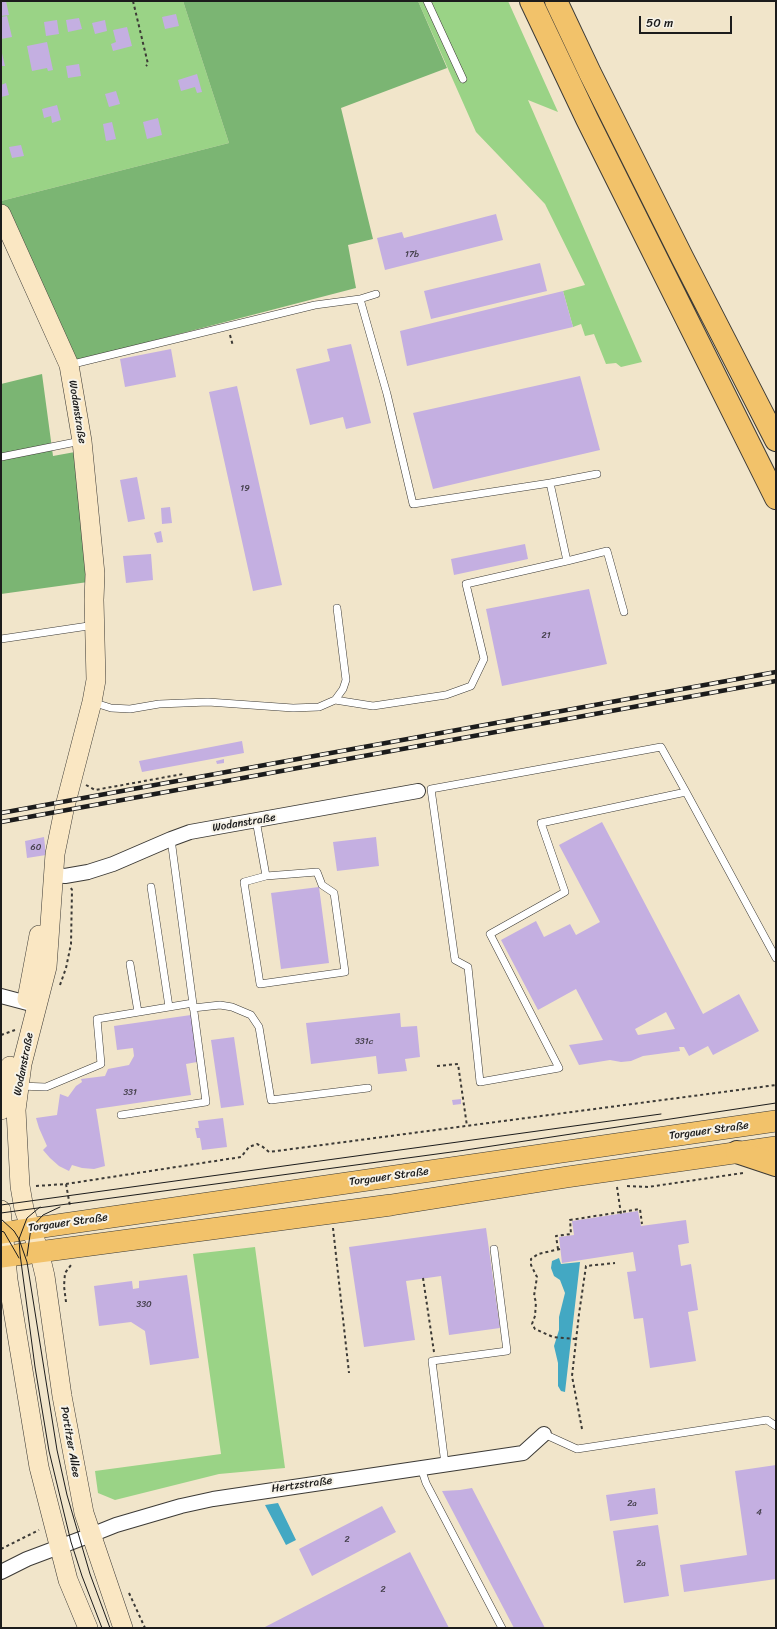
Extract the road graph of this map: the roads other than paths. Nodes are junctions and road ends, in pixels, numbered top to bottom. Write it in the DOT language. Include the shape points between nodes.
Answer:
graph roads {
  1 [pos="428,1"];
  2 [pos="531,1"];
  3 [pos="556,1"];
  4 [pos="463,79"];
  5 [pos="1,214"];
  6 [pos="376,294"];
  7 [pos="360,299"];
  8 [pos="69,365"];
  9 [pos="776,440"];
  10 [pos="82,441"];
  11 [pos="1,457"];
  12 [pos="597,474"];
  13 [pos="550,483"];
  14 [pos="776,498"];
  15 [pos="567,561"];
  16 [pos="337,608"];
  17 [pos="624,612"];
  18 [pos="95,625"];
  19 [pos="1,639"];
  20 [pos="335,700"];
  21 [pos="92,702"];
  22 [pos="418,791"];
  23 [pos="686,792"];
  24 [pos="256,820"];
  25 [pos="171,839"];
  26 [pos="53,875"];
  27 [pos="266,876"];
  28 [pos="151,887"];
  29 [pos="776,958"];
  30 [pos="130,964"];
  31 [pos="1,996"];
  32 [pos="32,1004"];
  33 [pos="193,1006"];
  34 [pos="169,1007"];
  35 [pos="138,1012"];
  36 [pos="19,1086"];
  37 [pos="368,1088"];
  38 [pos="1,1110"];
  39 [pos="121,1115"];
  40 [pos="776,1121"];
  41 [pos="776,1147"];
  42 [pos="738,1152"];
  43 [pos="776,1165"];
  44 [pos="1,1210"];
  45 [pos="31,1228"];
  46 [pos="2,1232"];
  47 [pos="494,1249"];
  48 [pos="39,1251"];
  49 [pos="4,1256"];
  50 [pos="776,1426"];
  51 [pos="544,1434"];
  52 [pos="445,1464"];
  53 [pos="421,1468"];
  54 [pos="91,1535"];
  55 [pos="59,1546"];
  56 [pos="1,1572"];
  57 [pos="88,1628"];
  58 [pos="124,1628"];
  59 [pos="502,1628"];
  1 -- 4 [label="lane"];
  2 -- 14 [label="highway"];
  3 -- 9 [label="highway" via="682,257"];
  5 -- 8 [label="street, Wodanstraße"];
  6 -- 7 [label="lane"];
  7 -- 8 [label="lane" via="315,305"];
  7 -- 13 [label="lane" via="387,394 413,504"];
  8 -- 10 [label="street, Wodanstraße"];
  10 -- 11 [label="lane"];
  10 -- 18 [label="street, Wodanstraße" via="95,574"];
  12 -- 13 [label="lane"];
  13 -- 15 [label="lane"];
  15 -- 17 [label="lane" via="607,551"];
  15 -- 20 [label="lane" via="466,584 484,659 471,686 446,695 372,706"];
  16 -- 20 [label="lane" via="346,680"];
  18 -- 19 [label="lane"];
  18 -- 21 [label="street, Wodanstraße" via="96,680"];
  20 -- 21 [label="lane" via="319,707 293,708 208,702 159,704 130,709 111,708"];
  21 -- 26 [label="street, Wodanstraße" via="64,810"];
  22 -- 24 [label="street, Wodanstraße"];
  23 -- 23 [label="lane" via="662,747 431,789 455,960 468,967 480,1082 559,1068 490,934 565,892 541,823"];
  23 -- 29 [label="lane"];
  24 -- 25 [label="street, Wodanstraße" via="190,832"];
  24 -- 27 [label="lane"];
  25 -- 26 [label="street, Wodanstraße" via="114,864 88,872 65,876"];
  25 -- 33 [label="lane"];
  26 -- 32 [label="street, Wodanstraße" via="45,903"];
  27 -- 27 [label="lane" via="244,882 260,984 345,972 334,893 322,885 317,872"];
  28 -- 34 [label="lane"];
  30 -- 35 [label="lane"];
  31 -- 32 [label="street"];
  32 -- 36 [label="street, Wodanstraße"];
  32 -- 38 [label="street, Wodanstraße" via="20,1029"];
  33 -- 34 [label="lane"];
  33 -- 37 [label="lane" via="220,1005 251,1015 259,1027 271,1100"];
  33 -- 39 [label="lane" via="206,1102"];
  34 -- 35 [label="lane"];
  35 -- 36 [label="lane" via="97,1019 101,1064 46,1088"];
  36 -- 45 [label="street, Wodanstraße" via="16,1110 20,1186 24,1210"];
  40 -- 45 [label="main road, Torgauer Straße"];
  41 -- 42 [label="main road"];
  42 -- 43 [label="highway"];
  42 -- 48 [label="main road" via="391,1205"];
  44 -- 46 [label="street"];
  45 -- 46 [label="main road, Torgauer Straße"];
  45 -- 48 [label="street, Wodanstraße"];
  46 -- 49 [label="street"];
  47 -- 52 [label="lane" via="507,1351 432,1361"];
  48 -- 49 [label="main road"];
  48 -- 54 [label="street, Portitzer Allee" via="47,1283 76,1479"];
  49 -- 55 [label="street" via="39,1466"];
  50 -- 51 [label="lane" via="767,1420 577,1449"];
  51 -- 52 [label="street, Hertzstraße" via="523,1453"];
  52 -- 53 [label="street, Hertzstraße"];
  53 -- 54 [label="street, Hertzstraße" via="213,1498 116,1525"];
  53 -- 59 [label="lane" via="426,1483"];
  54 -- 55 [label="street, Hertzstraße"];
  54 -- 58 [label="street, Portitzer Allee"];
  55 -- 56 [label="street, Hertzstraße"];
  55 -- 57 [label="street" via="68,1580"];
}
